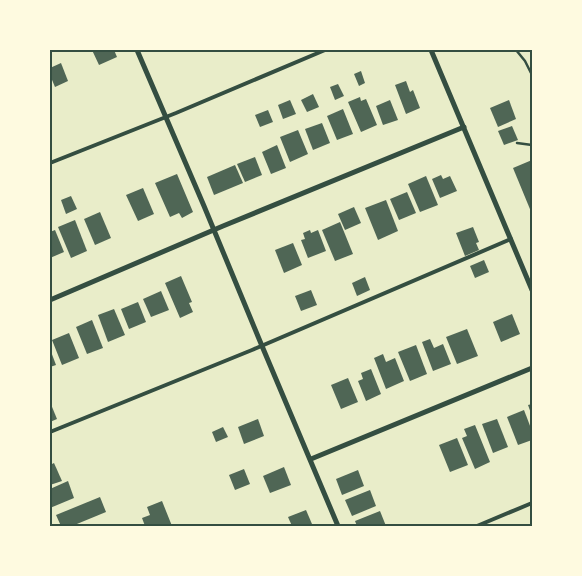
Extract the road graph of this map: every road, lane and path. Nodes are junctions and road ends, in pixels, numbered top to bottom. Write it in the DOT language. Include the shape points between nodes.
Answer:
graph roads {
  1 [pos="137,50"];
  2 [pos="325,50"];
  3 [pos="432,50"];
  4 [pos="516,50"];
  5 [pos="532,75"];
  6 [pos="166,116"];
  7 [pos="464,127"];
  8 [pos="518,143"];
  9 [pos="532,145"];
  10 [pos="50,163"];
  11 [pos="214,230"];
  12 [pos="510,239"];
  13 [pos="532,290"];
  14 [pos="50,300"];
  15 [pos="262,346"];
  16 [pos="532,368"];
  17 [pos="50,432"];
  18 [pos="310,460"];
  19 [pos="532,503"];
  20 [pos="338,526"];
  21 [pos="477,526"];
  1 -- 6 [label="street"];
  2 -- 6 [label="lane"];
  3 -- 7 [label="street"];
  4 -- 5 [label="path"];
  6 -- 10 [label="lane"];
  6 -- 11 [label="street"];
  7 -- 11 [label="street"];
  7 -- 12 [label="street"];
  8 -- 9 [label="path"];
  11 -- 14 [label="street"];
  11 -- 15 [label="street"];
  12 -- 13 [label="street"];
  12 -- 15 [label="lane"];
  15 -- 17 [label="lane"];
  15 -- 18 [label="street"];
  16 -- 18 [label="street"];
  18 -- 20 [label="street"];
  19 -- 21 [label="lane"];
}
